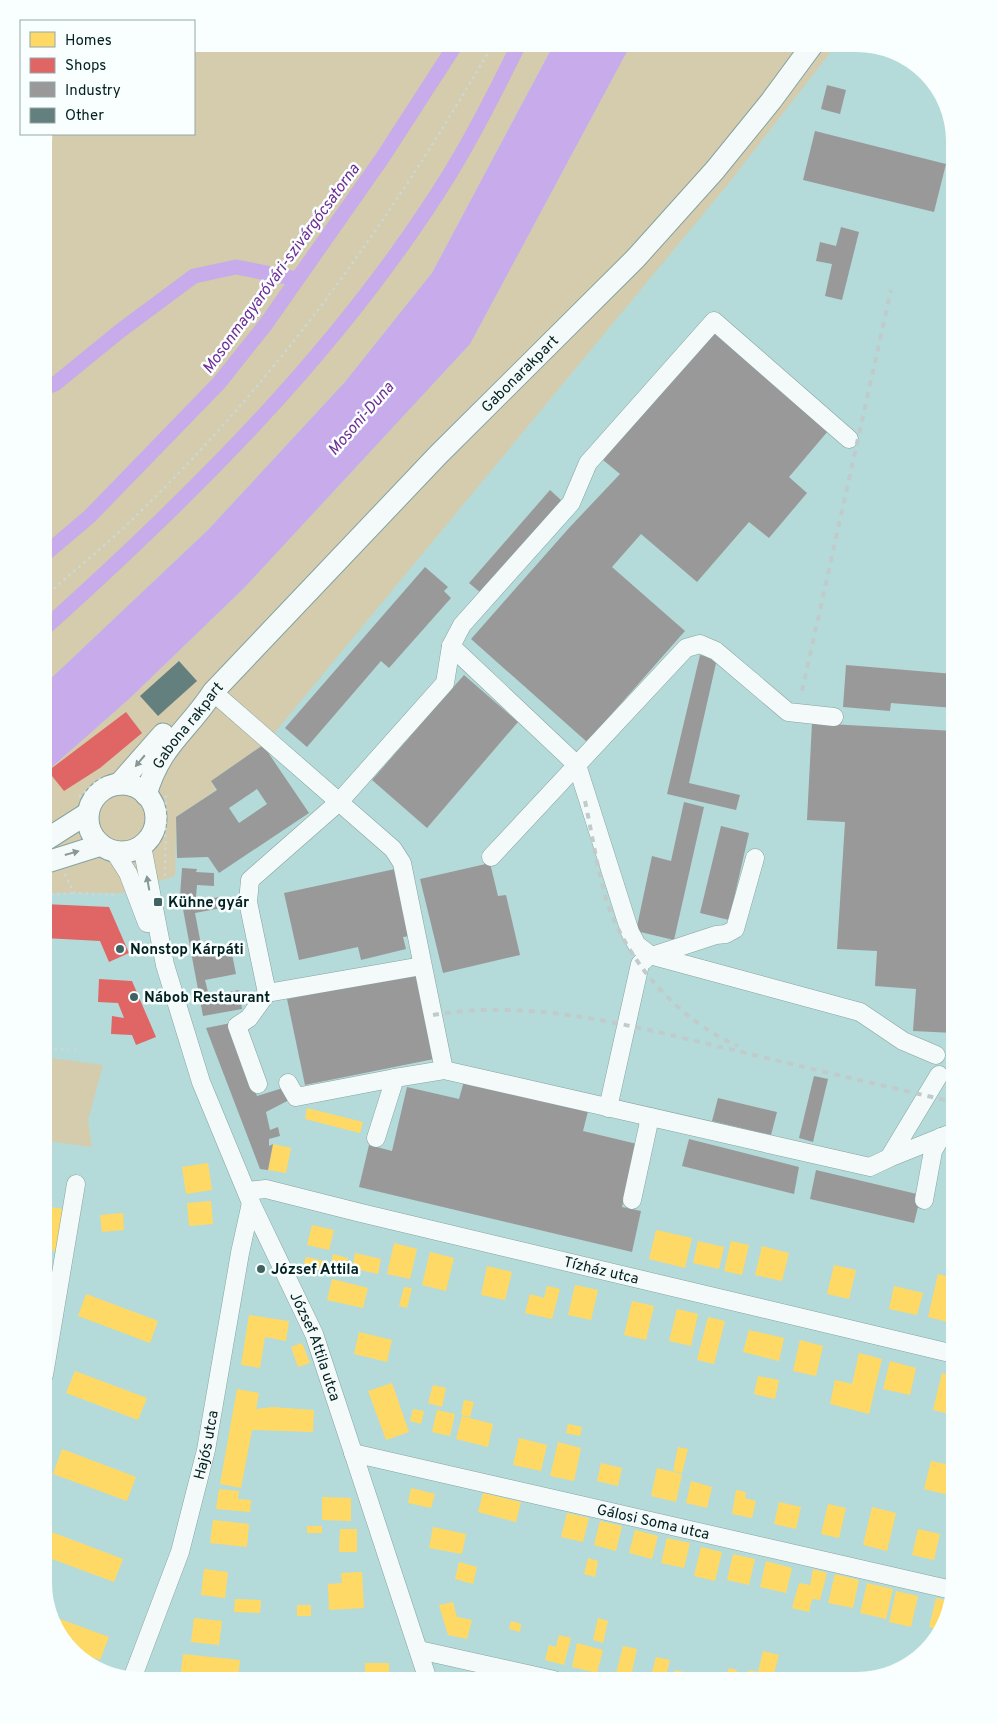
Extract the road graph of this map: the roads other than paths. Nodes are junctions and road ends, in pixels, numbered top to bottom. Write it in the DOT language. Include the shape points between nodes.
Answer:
graph roads {
  1 [pos="806,53"];
  2 [pos="848,439"];
  3 [pos="451,646"];
  4 [pos="213,692"];
  5 [pos="834,717"];
  6 [pos="578,765"];
  7 [pos="119,784"];
  8 [pos="146,795"];
  9 [pos="340,801"];
  10 [pos="88,812"];
  11 [pos="53,835"];
  12 [pos="142,846"];
  13 [pos="108,848"];
  14 [pos="491,857"];
  15 [pos="755,858"];
  16 [pos="52,860"];
  17 [pos="144,895"];
  18 [pos="653,955"];
  19 [pos="422,966"];
  20 [pos="267,993"];
  21 [pos="936,1055"];
  22 [pos="444,1070"];
  23 [pos="939,1075"];
  24 [pos="395,1078"];
  25 [pos="288,1083"];
  26 [pos="258,1084"];
  27 [pos="608,1108"];
  28 [pos="650,1117"];
  29 [pos="946,1135"];
  30 [pos="946,1136"];
  31 [pos="376,1138"];
  32 [pos="889,1158"];
  33 [pos="76,1184"];
  34 [pos="249,1197"];
  35 [pos="632,1200"];
  36 [pos="924,1200"];
  37 [pos="52,1326"];
  38 [pos="946,1352"];
  39 [pos="353,1453"];
  40 [pos="945,1589"];
  41 [pos="418,1650"];
  42 [pos="135,1671"];
  43 [pos="425,1671"];
  44 [pos="516,1672"];
  1 -- 4 [label="main road, Gabonarakpart" via="715,170 636,258 438,455"];
  2 -- 3 [label="street" via="714,322 588,463 571,503 462,625"];
  3 -- 6 [label="street"];
  3 -- 9 [label="street" via="445,683"];
  4 -- 7 [label="main road, Gabona rakpart, one-way" via="173,724"];
  4 -- 8 [label="main road, Gabona rakpart" via="170,744 152,774"];
  4 -- 9 [label="street"];
  5 -- 6 [label="street" via="788,712 716,651 700,644 686,648"];
  6 -- 14 [label="street"];
  6 -- 18 [label="street" via="630,932 637,945"];
  7 -- 8 [label="main road" via="131,785"];
  7 -- 10 [label="main road" via="99,793"];
  8 -- 12 [label="main road" via="154,808 155,824 152,834"];
  9 -- 19 [label="street" via="393,849 402,862"];
  9 -- 20 [label="street" via="250,880 248,902"];
  10 -- 11 [label="main road"];
  10 -- 13 [label="main road" via="92,834"];
  12 -- 13 [label="main road" via="128,851"];
  17 -- 12 [label="street, József Attila utca, one-way"];
  16 -- 13 [label="main road, one-way"];
  13 -- 17 [label="street, József Attila utca"];
  15 -- 18 [label="street" via="734,929"];
  17 -- 34 [label="street, József Attila utca" via="201,1082"];
  18 -- 21 [label="street" via="860,1012 903,1041"];
  18 -- 27 [label="street" via="640,964"];
  19 -- 20 [label="street"];
  19 -- 22 [label="street"];
  20 -- 26 [label="street" via="249,1018 237,1026"];
  22 -- 24 [label="street"];
  22 -- 27 [label="street"];
  23 -- 32 [label="street"];
  24 -- 25 [label="street" via="296,1097"];
  24 -- 31 [label="street"];
  27 -- 28 [label="street"];
  28 -- 32 [label="street" via="866,1167"];
  28 -- 35 [label="street"];
  29 -- 32 [label="street"];
  30 -- 36 [label="street" via="933,1151"];
  33 -- 37 [label="street"];
  34 -- 38 [label="street, Tízház utca" via="266,1189"];
  34 -- 39 [label="street, József Attila utca" via="314,1334"];
  34 -- 42 [label="street, Hajós utca" via="206,1450 180,1552"];
  39 -- 40 [label="street, Gálosi Soma utca"];
  39 -- 41 [label="street, József Attila utca"];
  41 -- 43 [label="street, József Attila utca"];
  41 -- 44 [label="street"];
}
